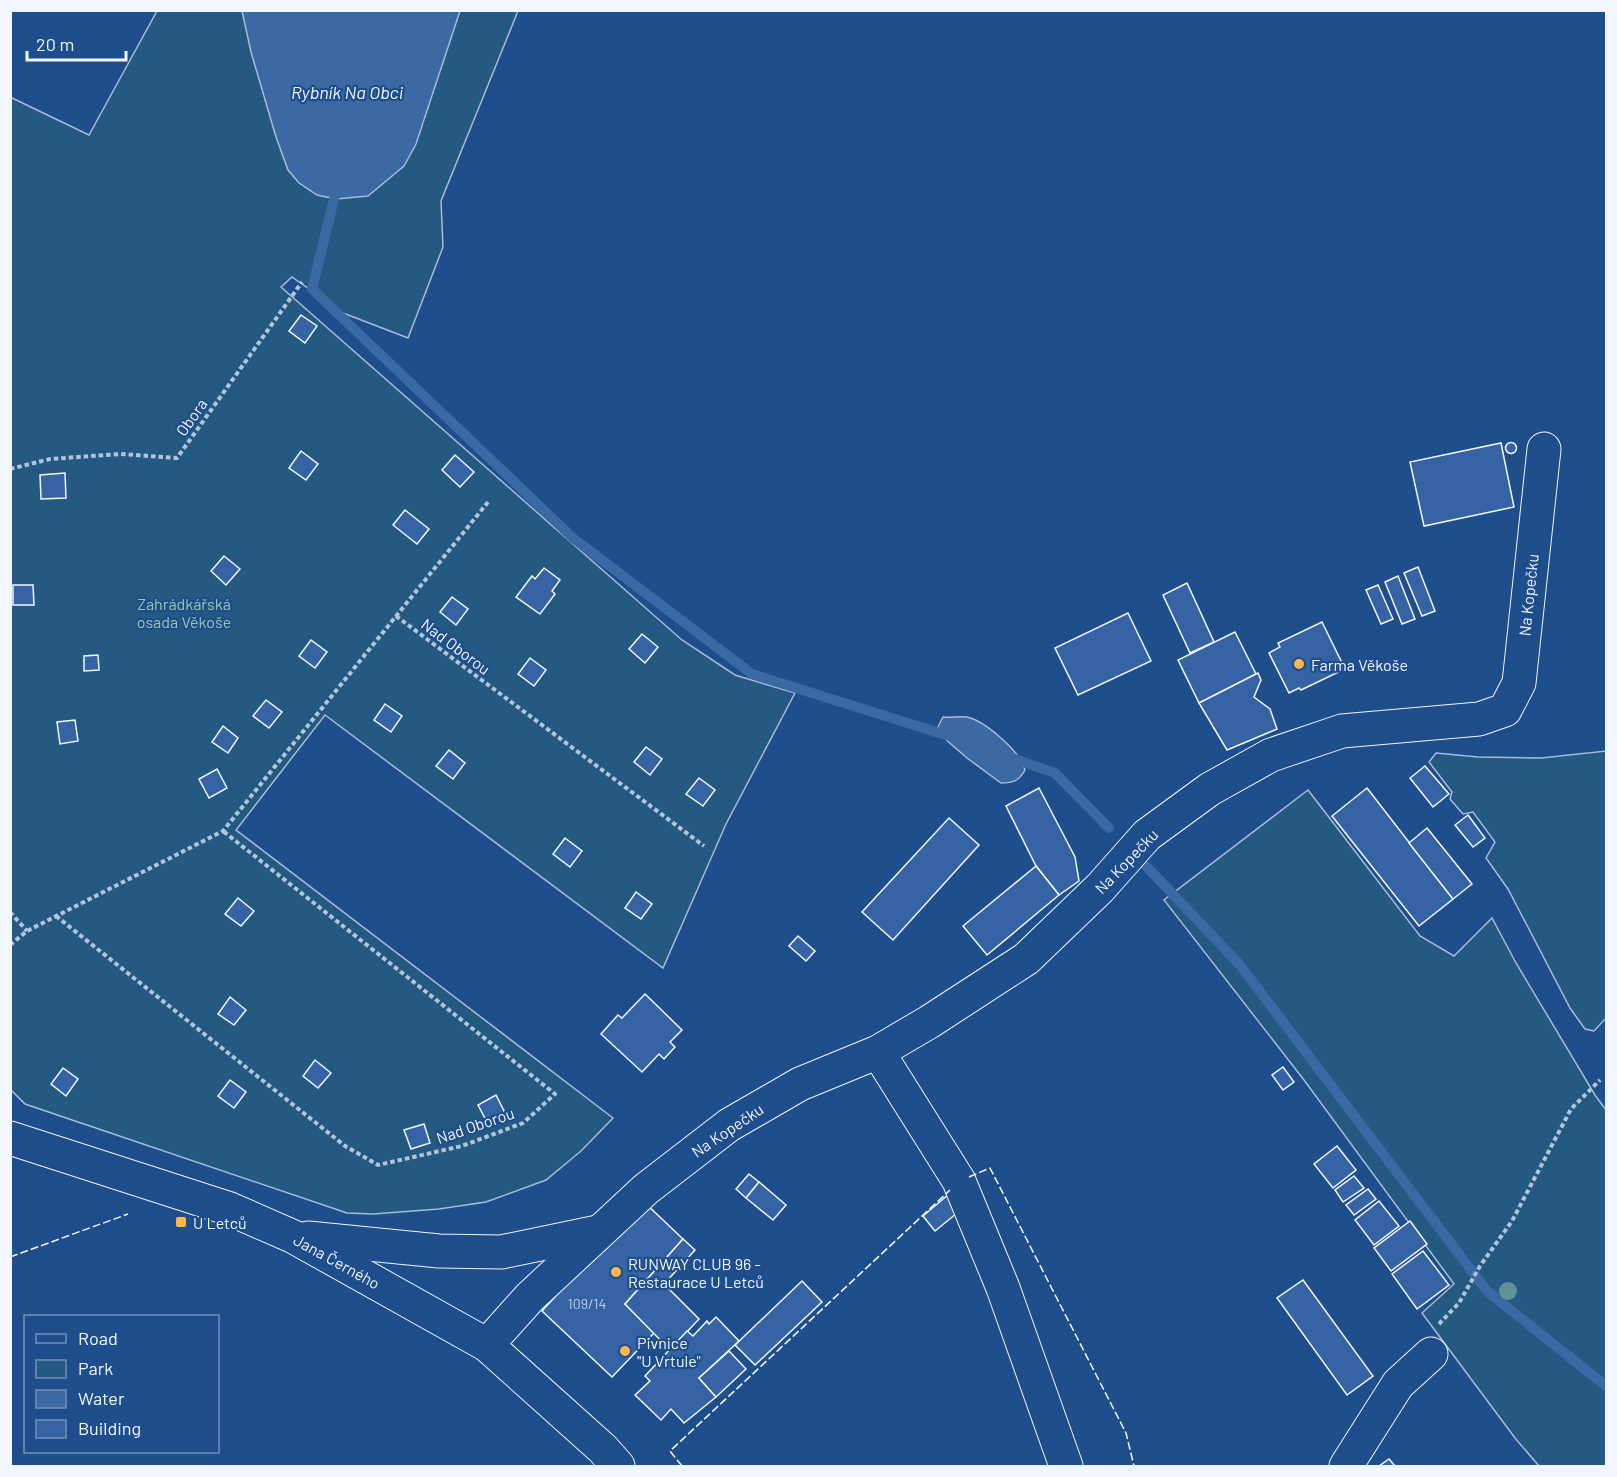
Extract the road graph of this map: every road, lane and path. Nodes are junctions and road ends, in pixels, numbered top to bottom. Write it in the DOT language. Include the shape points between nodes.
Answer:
graph roads {
  1 [pos="302,282"];
  2 [pos="1544,449"];
  3 [pos="10,469"];
  4 [pos="488,502"];
  5 [pos="396,616"];
  6 [pos="223,831"];
  7 [pos="704,846"];
  8 [pos="10,912"];
  9 [pos="57,916"];
  10 [pos="27,931"];
  11 [pos="10,945"];
  12 [pos="878,1052"];
  13 [pos="1600,1080"];
  14 [pos="10,1138"];
  15 [pos="598,1232"];
  16 [pos="294,1237"];
  17 [pos="1433,1341"];
  18 [pos="488,1345"];
  19 [pos="618,1467"];
  20 [pos="1066,1467"];
  21 [pos="1346,1467"];
  1 -- 3 [label="path, Obora" via="177,458 121,454 50,459"];
  2 -- 12 [label="street, Na Kopečku" via="1519,683 1505,710 1479,719 1342,731 1271,754 1210,789 1147,835 1100,888 1026,959"];
  4 -- 5 [label="path, Nad Oborou"];
  5 -- 6 [label="path, Nad Oborou"];
  5 -- 7 [label="path, Nad Oborou"];
  6 -- 9 [label="path, Nad Oborou"];
  6 -- 9 [label="path, Nad Oborou" via="555,1094 523,1123 462,1146 378,1165 345,1146"];
  8 -- 10 [label="path"];
  9 -- 10 [label="path, Nad Oborou"];
  10 -- 11 [label="path, Nad Oborou"];
  12 -- 15 [label="street, Na Kopečku" via="800,1084 729,1125"];
  12 -- 20 [label="street" via="959,1181 1003,1288"];
  13 -- 17 [label="path" via="1571,1109 1512,1221"];
  14 -- 16 [label="street, Jana Černého" via="230,1209"];
  15 -- 16 [label="street" via="501,1251 439,1251"];
  15 -- 18 [label="street, Na Kopečku" via="530,1296"];
  16 -- 18 [label="street, Jana Černého"];
  17 -- 21 [label="street" via="1398,1384"];
  18 -- 19 [label="street, Jana Černého"];
}
